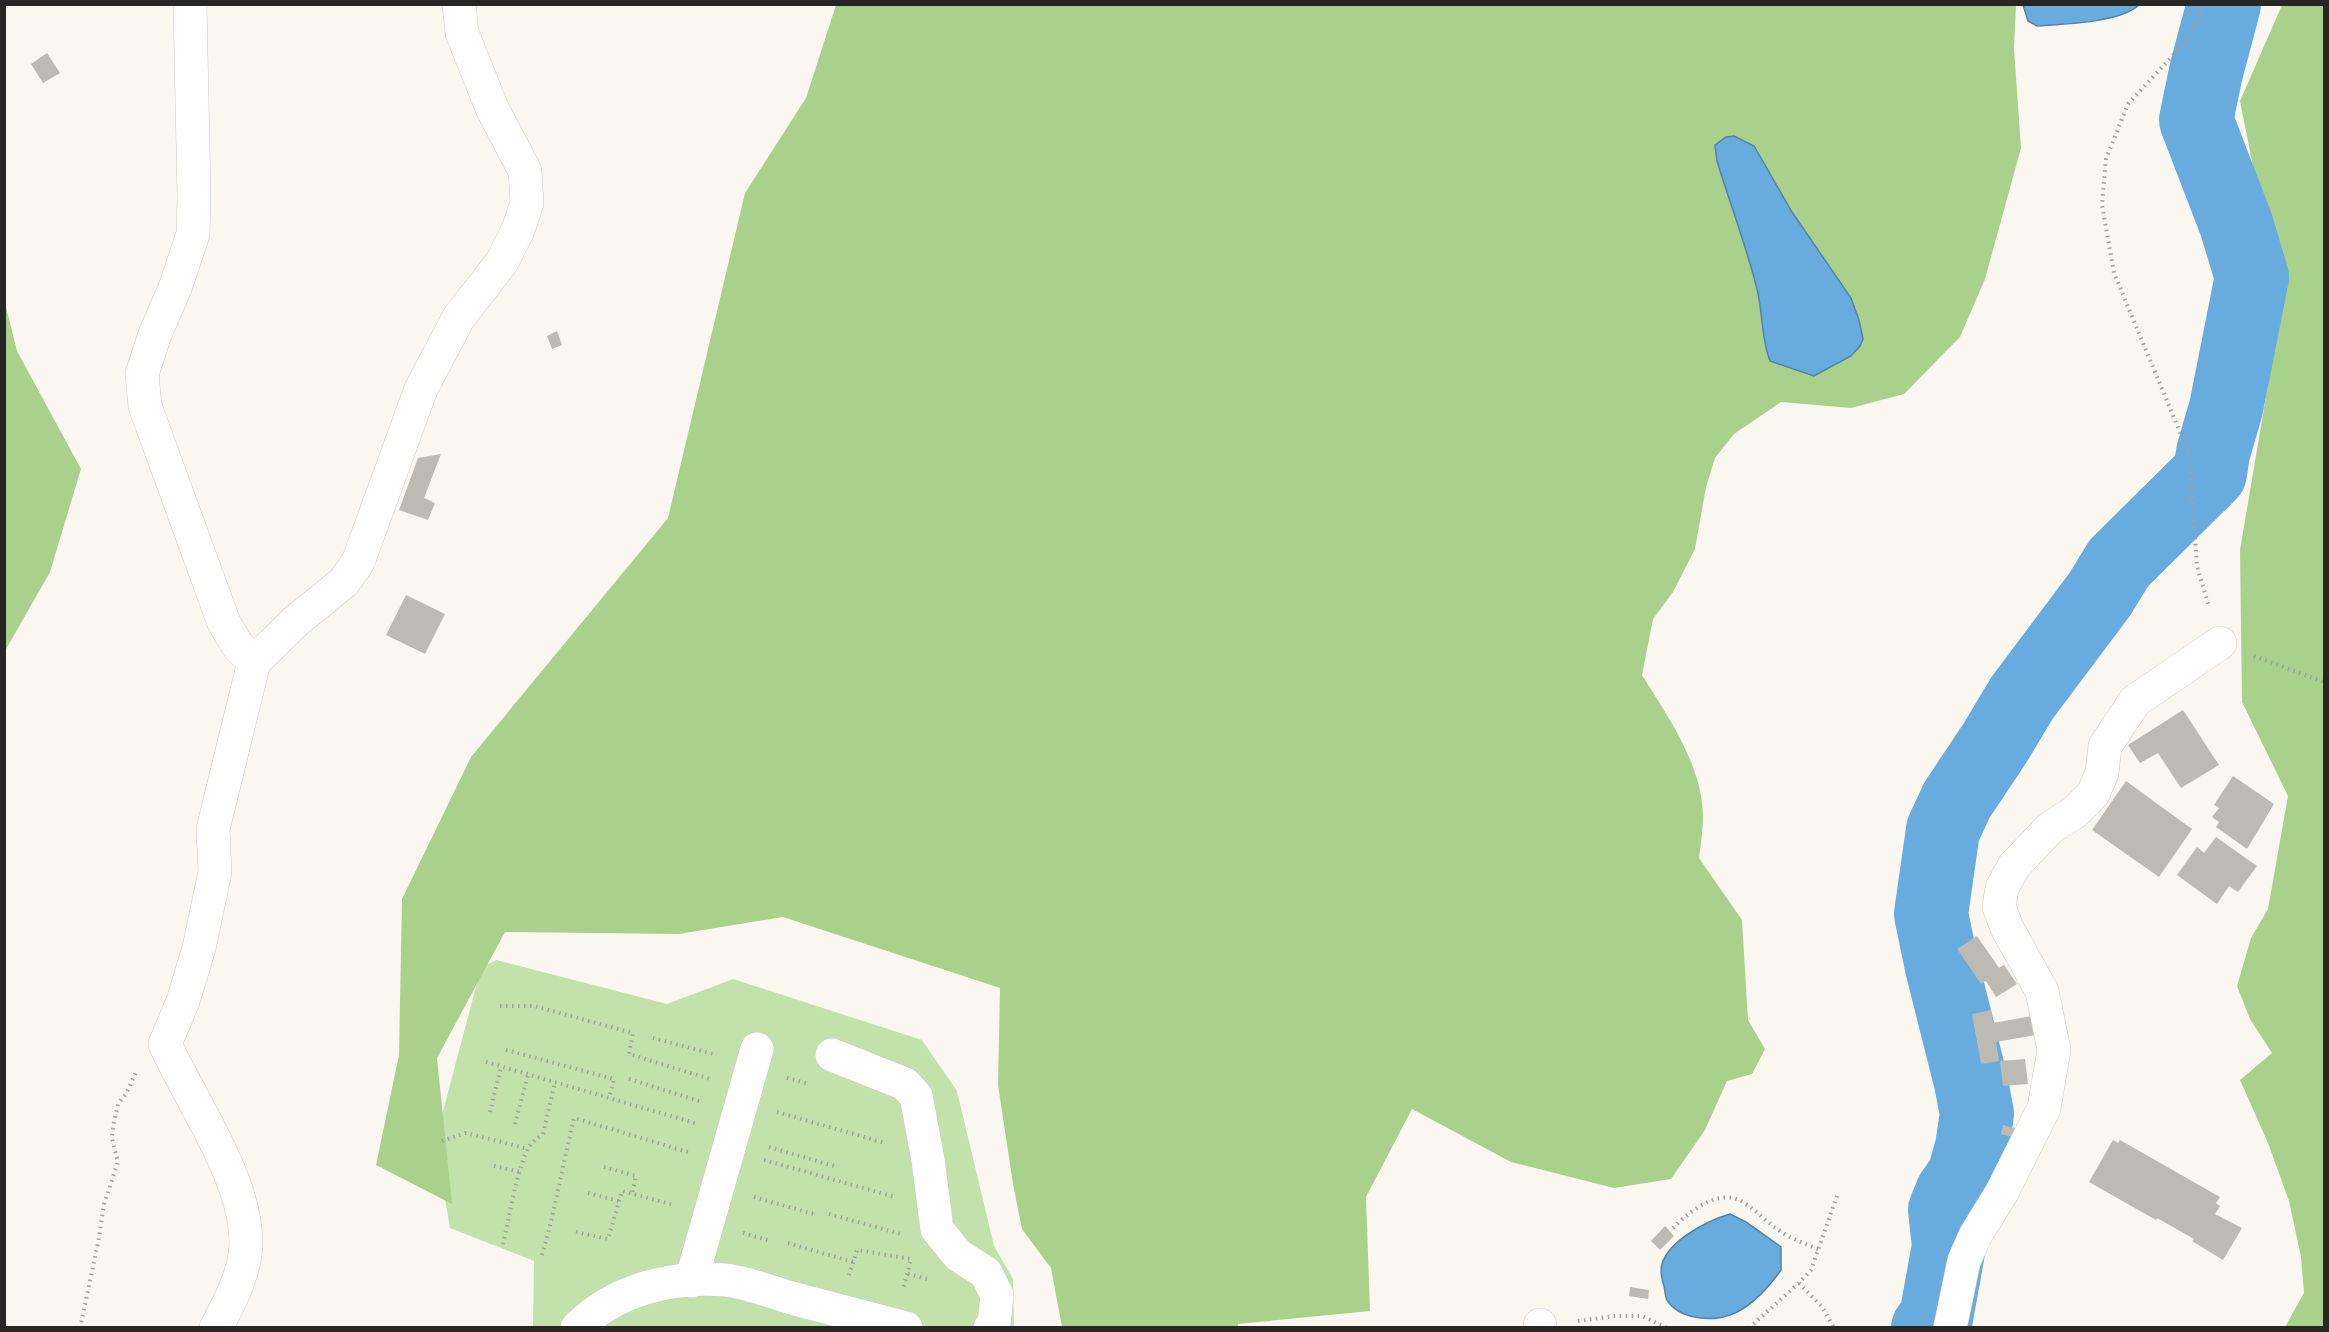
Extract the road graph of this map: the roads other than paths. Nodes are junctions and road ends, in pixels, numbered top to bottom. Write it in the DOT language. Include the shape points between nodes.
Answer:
graph roads {
  1 [pos="190,4"];
  2 [pos="459,4"];
  3 [pos="2220,643"];
  4 [pos="254,662"];
  5 [pos="757,1049"];
  6 [pos="832,1055"];
  7 [pos="691,1281"];
  8 [pos="216,1328"];
  9 [pos="577,1328"];
  10 [pos="906,1328"];
  11 [pos="990,1328"];
  12 [pos="1950,1328"];
  1 -- 4 [label="street" via="193,234 142,374 145,406 224,623"];
  2 -- 4 [label="street" via="462,33 487,97 525,171 527,203 502,262 459,317 421,389 358,562 344,582"];
  3 -- 12 [label="street" via="2135,700 2105,746 2102,772 2093,794 2050,828 2014,866 2002,888 1999,906 2042,991 2054,1050 2044,1108 1964,1261"];
  4 -- 8 [label="street" via="213,829 215,872 199,948 165,1044 204,1118 237,1192 246,1223 242,1265"];
  5 -- 7 [label="street"];
  6 -- 11 [label="street" via="905,1084 916,1096 937,1229 958,1255 986,1273 997,1295 994,1324"];
  7 -- 9 [label="street" via="641,1288 614,1298"];
  7 -- 10 [label="street" via="726,1280"];
}
